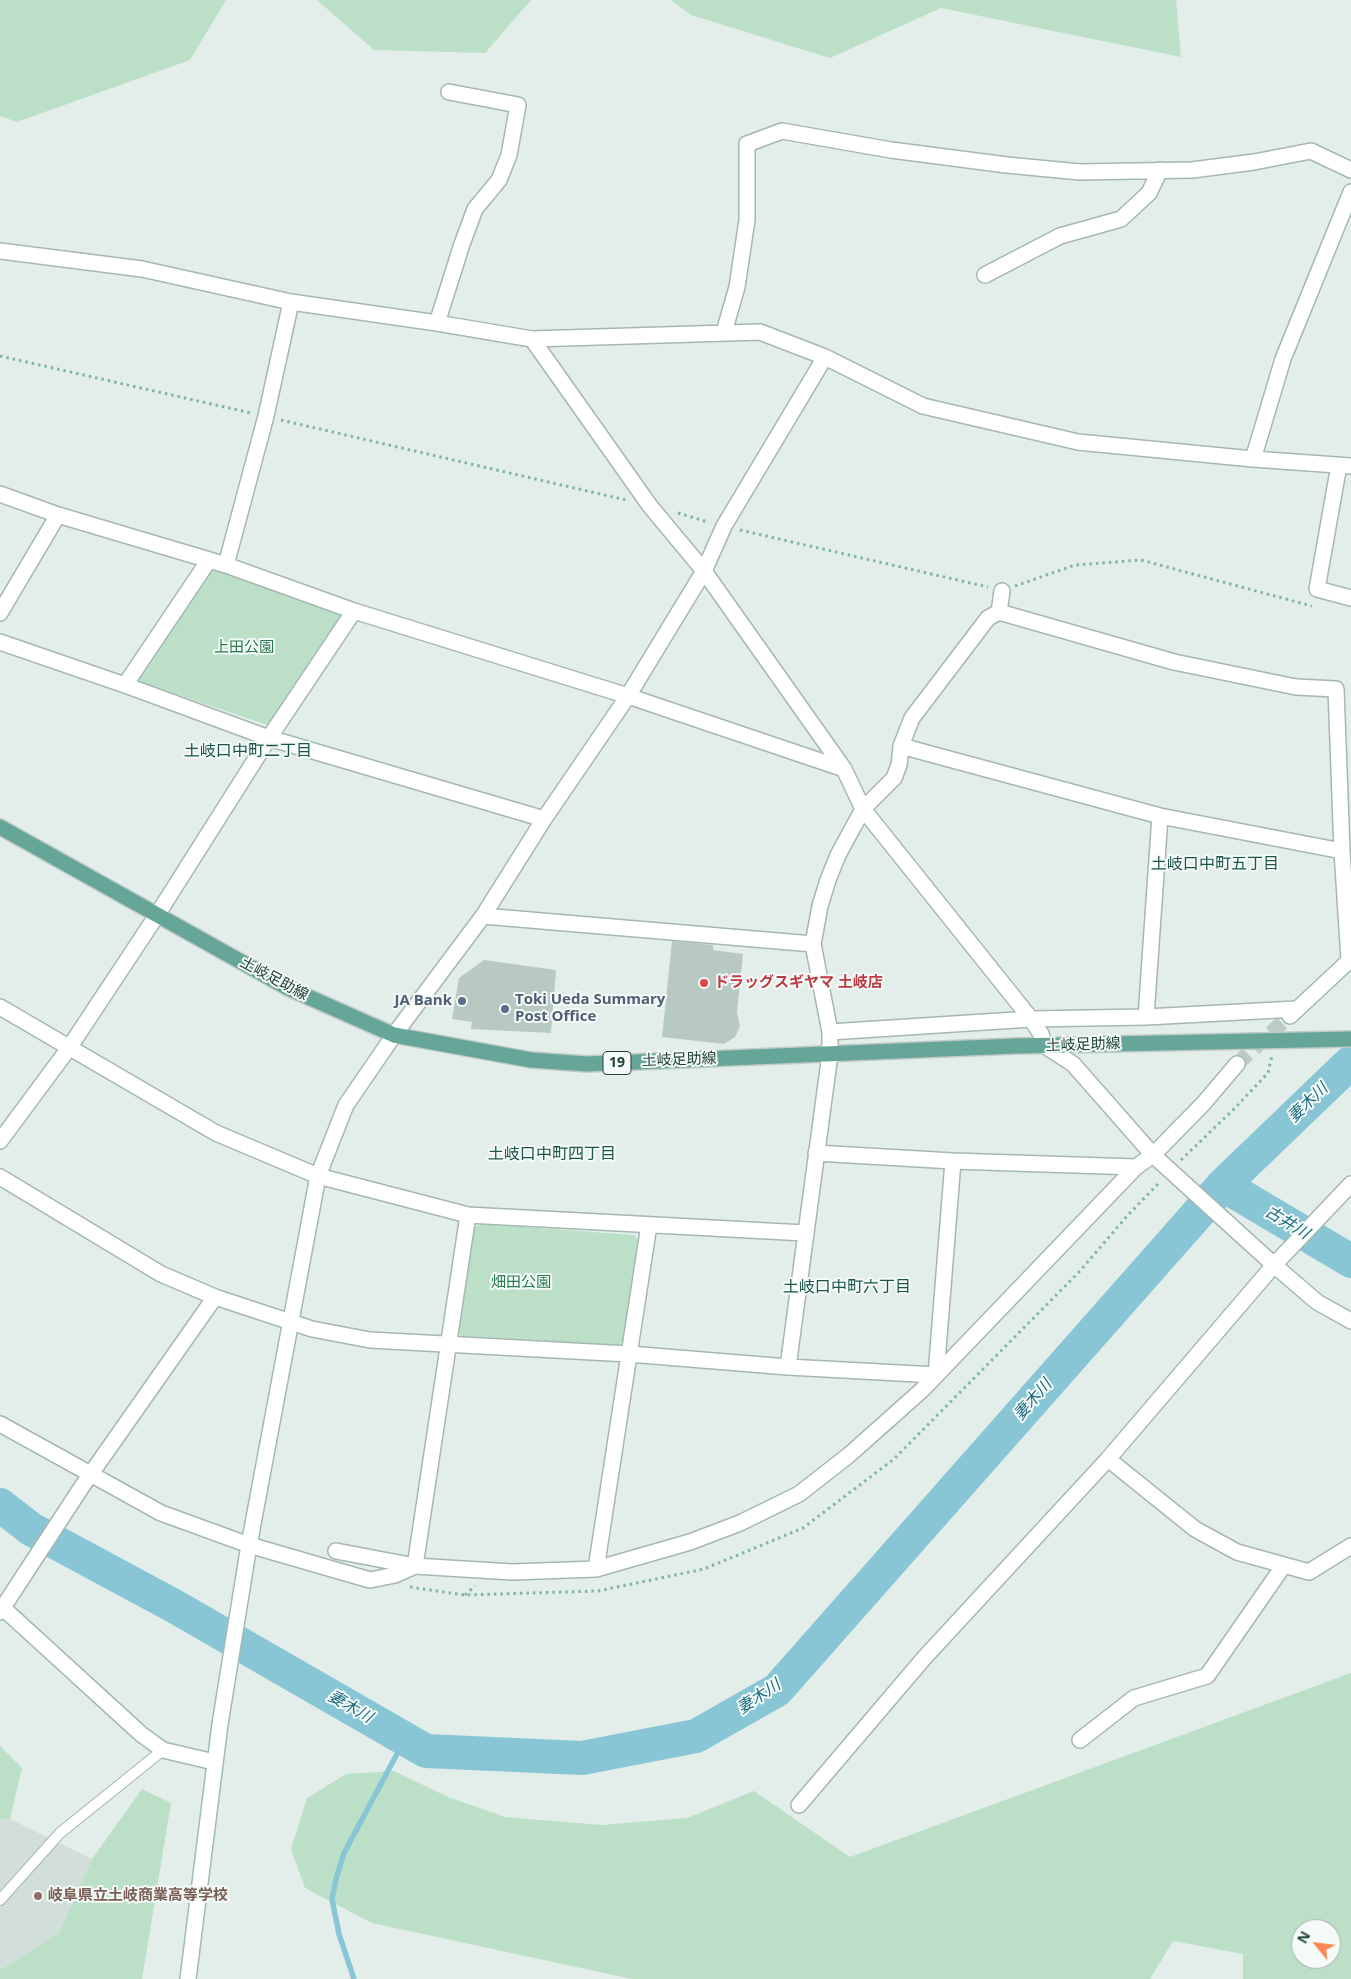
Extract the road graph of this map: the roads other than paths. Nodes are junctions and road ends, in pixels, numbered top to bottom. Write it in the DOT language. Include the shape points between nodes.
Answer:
graph roads {
  1 [pos="448,92"];
  2 [pos="1160,170"];
  3 [pos="1351,170"];
  4 [pos="1351,192"];
  5 [pos="0,251"];
  6 [pos="985,275"];
  7 [pos="290,302"];
  8 [pos="437,323"];
  9 [pos="724,332"];
  10 [pos="532,339"];
  11 [pos="824,357"];
  12 [pos="1253,459"];
  13 [pos="1345,465"];
  14 [pos="0,494"];
  15 [pos="58,515"];
  16 [pos="209,560"];
  17 [pos="226,565"];
  18 [pos="704,572"];
  19 [pos="1002,590"];
  20 [pos="1351,598"];
  21 [pos="354,611"];
  22 [pos="999,612"];
  23 [pos="0,613"];
  24 [pos="0,642"];
  25 [pos="125,685"];
  26 [pos="1344,688"];
  27 [pos="628,696"];
  28 [pos="269,738"];
  29 [pos="901,746"];
  30 [pos="844,769"];
  31 [pos="863,809"];
  32 [pos="1160,816"];
  33 [pos="544,819"];
  34 [pos="0,827"];
  35 [pos="1342,851"];
  36 [pos="157,915"];
  37 [pos="483,916"];
  38 [pos="813,944"];
  39 [pos="1350,960"];
  40 [pos="0,1007"];
  41 [pos="1146,1017"];
  42 [pos="1031,1019"];
  43 [pos="830,1032"];
  44 [pos="394,1035"];
  45 [pos="1351,1039"];
  46 [pos="1045,1046"];
  47 [pos="69,1048"];
  48 [pos="830,1054"];
  49 [pos="1237,1064"];
  50 [pos="0,1141"];
  51 [pos="816,1154"];
  52 [pos="1153,1155"];
  53 [pos="953,1161"];
  54 [pos="1136,1168"];
  55 [pos="318,1176"];
  56 [pos="0,1177"];
  57 [pos="1351,1184"];
  58 [pos="468,1215"];
  59 [pos="649,1225"];
  60 [pos="805,1233"];
  61 [pos="1268,1260"];
  62 [pos="215,1297"];
  63 [pos="1351,1321"];
  64 [pos="292,1322"];
  65 [pos="449,1344"];
  66 [pos="630,1354"];
  67 [pos="788,1367"];
  68 [pos="936,1375"];
  69 [pos="0,1424"];
  70 [pos="1108,1459"];
  71 [pos="86,1479"];
  72 [pos="249,1544"];
  73 [pos="1351,1546"];
  74 [pos="336,1551"];
  75 [pos="1284,1565"];
  76 [pos="415,1566"];
  77 [pos="596,1569"];
  78 [pos="1,1608"];
  79 [pos="1080,1740"];
  80 [pos="163,1750"];
  81 [pos="214,1762"];
  82 [pos="799,1805"];
  83 [pos="0,1900"];
  84 [pos="188,1979"];
  1 -- 8 [label="street" via="518,105 509,155 498,180 475,209"];
  2 -- 3 [label="street" via="1201,169 1311,151"];
  2 -- 6 [label="street" via="1149,193 1121,219 1060,236"];
  2 -- 9 [label="street" via="1080,172 1007,165 891,150 782,131 747,144 746,220 737,287"];
  4 -- 12 [label="street" via="1283,359"];
  5 -- 7 [label="street" via="142,269"];
  7 -- 8 [label="street"];
  7 -- 17 [label="street" via="266,416"];
  8 -- 10 [label="street"];
  9 -- 10 [label="street"];
  9 -- 11 [label="street" via="760,332"];
  10 -- 18 [label="street" via="650,506"];
  11 -- 12 [label="street" via="923,406 1078,442"];
  11 -- 18 [label="street" via="724,526"];
  12 -- 13 [label="street"];
  13 -- 20 [label="street" via="1317,589"];
  14 -- 15 [label="street"];
  15 -- 16 [label="street"];
  15 -- 23 [label="street"];
  16 -- 17 [label="street"];
  16 -- 25 [label="street"];
  17 -- 21 [label="street"];
  18 -- 27 [label="street"];
  18 -- 30 [label="street"];
  19 -- 22 [label="street"];
  21 -- 27 [label="street"];
  21 -- 28 [label="street"];
  22 -- 26 [label="street" via="1174,662 1296,687"];
  22 -- 29 [label="street" via="988,618 912,718"];
  24 -- 25 [label="street"];
  25 -- 28 [label="street"];
  26 -- 35 [label="street"];
  27 -- 30 [label="street"];
  27 -- 33 [label="street"];
  28 -- 33 [label="street"];
  28 -- 36 [label="street"];
  29 -- 31 [label="street" via="894,778"];
  29 -- 32 [label="street"];
  30 -- 31 [label="street"];
  31 -- 38 [label="street" via="828,880"];
  31 -- 42 [label="street"];
  32 -- 35 [label="street"];
  32 -- 41 [label="street"];
  33 -- 37 [label="street"];
  34 -- 36 [label="main road, 土岐足助線 / 19"];
  35 -- 39 [label="street"];
  36 -- 44 [label="main road, 土岐足助線 / 19" via="288,988"];
  36 -- 47 [label="street"];
  37 -- 38 [label="street"];
  37 -- 44 [label="street"];
  38 -- 43 [label="street"];
  39 -- 41 [label="street" via="1291,1014"];
  40 -- 47 [label="street"];
  41 -- 42 [label="street"];
  42 -- 43 [label="street"];
  42 -- 46 [label="street" via="1042,1034"];
  43 -- 48 [label="street"];
  44 -- 48 [label="main road, 土岐足助線 / 19" via="531,1060 587,1064"];
  44 -- 55 [label="street" via="346,1105"];
  45 -- 46 [label="main road, 土岐足助線 / 19"];
  46 -- 48 [label="main road, 土岐足助線 / 19"];
  46 -- 52 [label="street" via="1073,1064"];
  47 -- 50 [label="street"];
  47 -- 55 [label="street" via="216,1133"];
  48 -- 51 [label="street"];
  49 -- 52 [label="street"];
  51 -- 53 [label="street"];
  51 -- 60 [label="street"];
  52 -- 54 [label="street"];
  52 -- 61 [label="street"];
  53 -- 54 [label="street"];
  53 -- 68 [label="street"];
  54 -- 68 [label="street"];
  55 -- 58 [label="street"];
  55 -- 64 [label="street"];
  56 -- 62 [label="street" via="161,1274"];
  57 -- 61 [label="street"];
  58 -- 59 [label="street"];
  58 -- 65 [label="street"];
  59 -- 60 [label="street"];
  59 -- 66 [label="street"];
  60 -- 67 [label="street"];
  61 -- 63 [label="street" via="1317,1302"];
  61 -- 70 [label="street"];
  62 -- 64 [label="street"];
  62 -- 71 [label="street"];
  64 -- 65 [label="street" via="370,1340"];
  64 -- 72 [label="street"];
  65 -- 66 [label="street"];
  65 -- 76 [label="street"];
  66 -- 67 [label="street"];
  66 -- 77 [label="street"];
  67 -- 68 [label="street"];
  68 -- 77 [label="street" via="849,1455 799,1494 740,1523 690,1542"];
  69 -- 71 [label="street"];
  70 -- 75 [label="street" via="1195,1529 1237,1552"];
  70 -- 82 [label="street" via="925,1657"];
  71 -- 72 [label="street" via="161,1512"];
  71 -- 78 [label="street" via="15,1592"];
  72 -- 76 [label="street" via="370,1580"];
  72 -- 81 [label="street"];
  73 -- 75 [label="street" via="1309,1572"];
  74 -- 76 [label="street"];
  75 -- 79 [label="street" via="1207,1676 1134,1698"];
  76 -- 77 [label="street" via="512,1572"];
  78 -- 80 [label="street"];
  80 -- 81 [label="street"];
  80 -- 83 [label="lane" via="60,1833"];
  81 -- 84 [label="street"];
}
